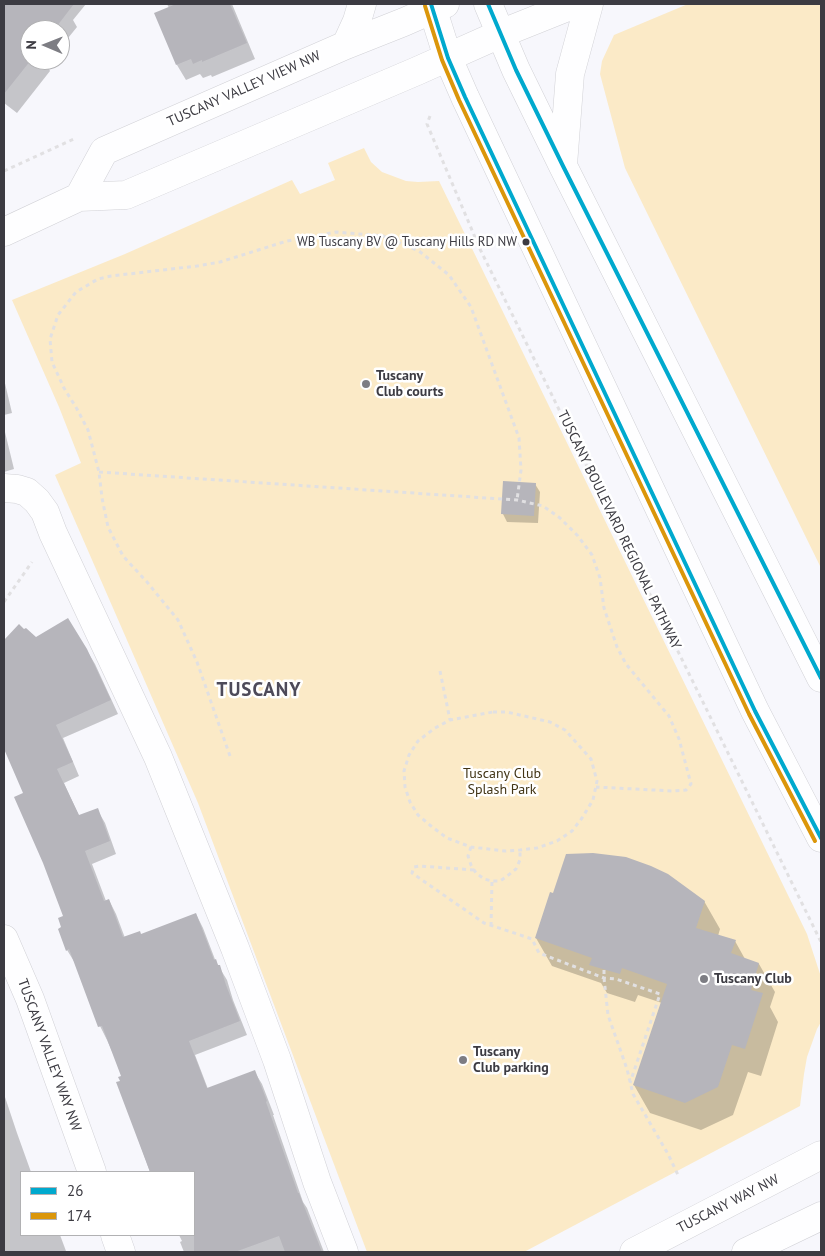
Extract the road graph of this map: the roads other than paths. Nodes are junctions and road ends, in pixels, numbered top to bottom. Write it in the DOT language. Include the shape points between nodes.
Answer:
graph roads {
  1 [pos="362,4"];
  2 [pos="488,4"];
  3 [pos="575,4"];
  4 [pos="589,4"];
  5 [pos="436,6"];
  6 [pos="500,34"];
  7 [pos="346,45"];
  8 [pos="448,58"];
  9 [pos="563,166"];
  10 [pos="79,197"];
  11 [pos="4,232"];
  12 [pos="4,488"];
  13 [pos="821,678"];
  14 [pos="821,838"];
  15 [pos="4,939"];
  16 [pos="821,1155"];
  17 [pos="92,1171"];
  18 [pos="821,1216"];
  19 [pos="115,1236"];
  20 [pos="121,1252"];
  21 [pos="344,1252"];
  22 [pos="634,1252"];
  23 [pos="746,1252"];
  1 -- 7 [label="street"];
  2 -- 6 [label="street"];
  3 -- 6 [label="street"];
  4 -- 9 [label="street" via="570,74"];
  5 -- 7 [label="street, TUSCANY VALLEY VIEW NW"];
  5 -- 8 [label="street"];
  6 -- 8 [label="street"];
  6 -- 9 [label="street"];
  7 -- 10 [label="street, TUSCANY VALLEY VIEW NW" via="104,151"];
  8 -- 10 [label="street" via="126,195"];
  8 -- 14 [label="street" via="751,702"];
  9 -- 13 [label="street"];
  10 -- 11 [label="street"];
  12 -- 21 [label="street" via="27,492 45,512 158,757 238,958"];
  15 -- 17 [label="street, TUSCANY VALLEY WAY NW" via="30,999"];
  16 -- 22 [label="street, TUSCANY WAY NW"];
  18 -- 23 [label="street"];
  19 -- 20 [label="street"];
}
